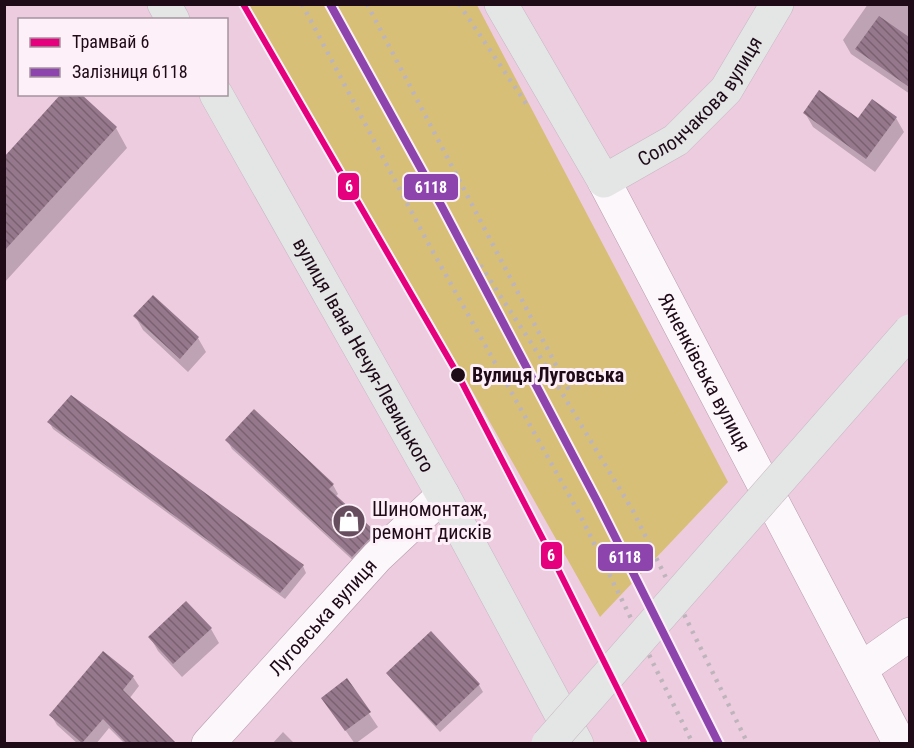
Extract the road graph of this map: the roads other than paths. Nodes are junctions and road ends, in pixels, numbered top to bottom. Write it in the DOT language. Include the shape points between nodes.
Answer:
graph roads {
  1 [pos="165,4"];
  2 [pos="501,4"];
  3 [pos="777,4"];
  4 [pos="172,18"];
  5 [pos="217,96"];
  6 [pos="604,181"];
  7 [pos="909,331"];
  8 [pos="443,495"];
  9 [pos="909,634"];
  10 [pos="862,668"];
  11 [pos="208,744"];
  12 [pos="548,744"];
  13 [pos="577,744"];
  14 [pos="900,744"];
  1 -- 4 [label="main road"];
  2 -- 6 [label="main road, Яхненківська вулиця"];
  3 -- 6 [label="main road, Солончакова вулиця" via="726,90 675,140"];
  5 -- 8 [label="main road, вулиця Івана Нечуя-Левицького"];
  6 -- 10 [label="street, Яхненківська вулиця"];
  7 -- 12 [label="main road, bridge"];
  8 -- 11 [label="street, Луговська вулиця" via="377,557"];
  8 -- 13 [label="main road, вулиця Івана Нечуя-Левицького"];
  9 -- 10 [label="street"];
  10 -- 14 [label="street, Яхненківська вулиця"];
}
